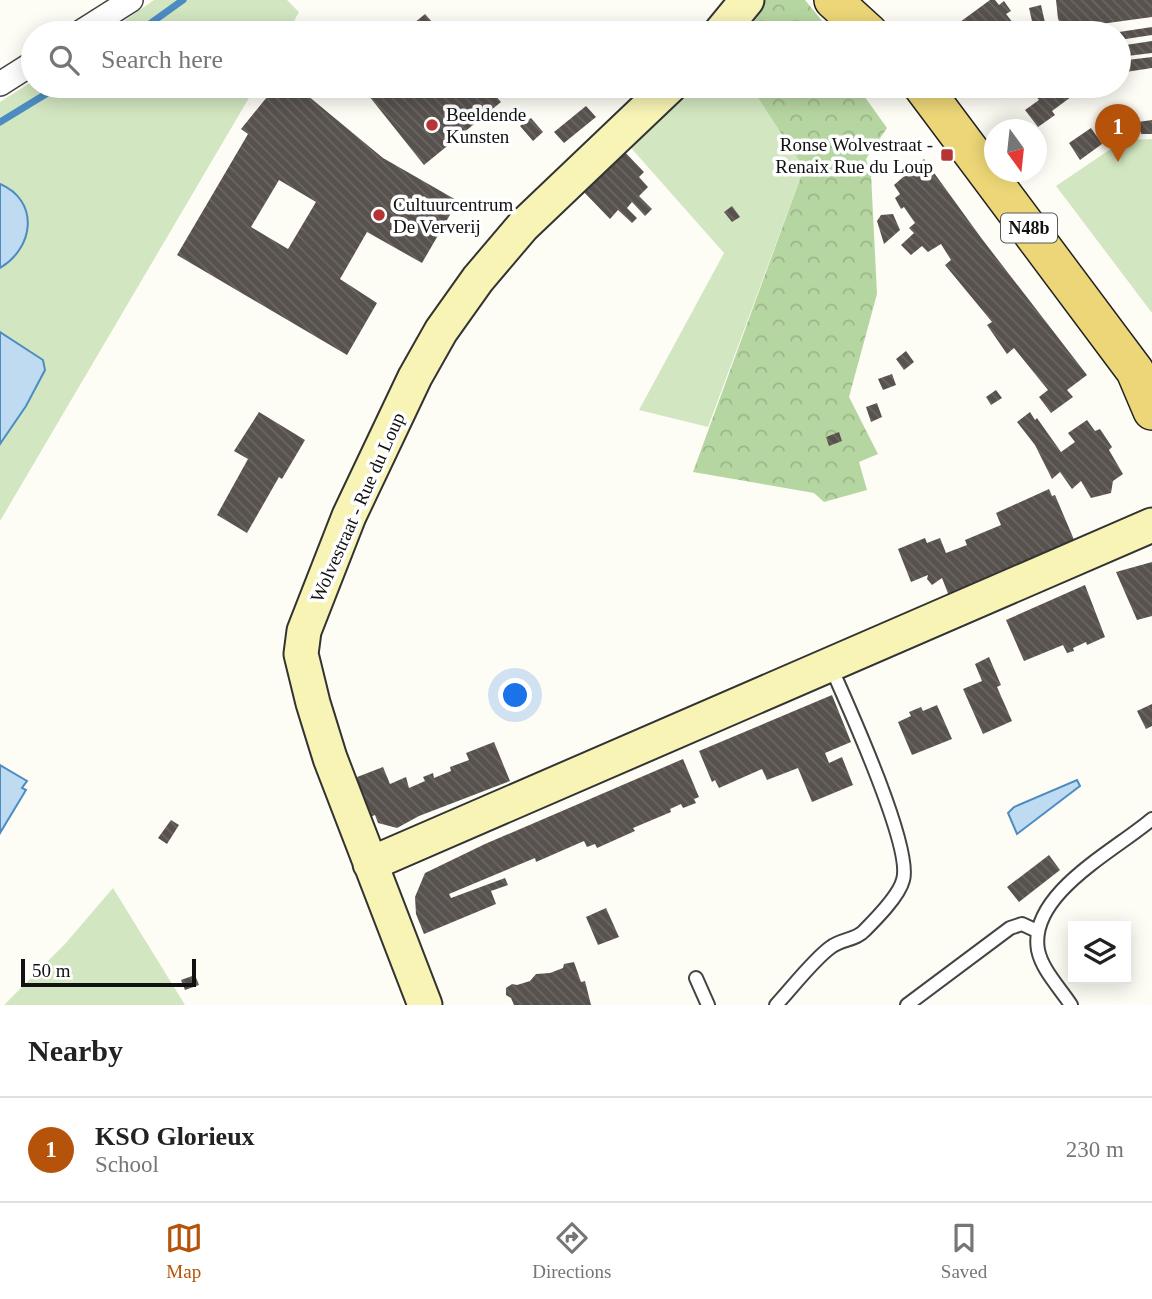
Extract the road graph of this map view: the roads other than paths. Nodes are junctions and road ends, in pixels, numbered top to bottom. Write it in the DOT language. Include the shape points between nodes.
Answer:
graph roads {
  1 [pos="131,0"];
  2 [pos="747,0"];
  3 [pos="833,0"];
  4 [pos="874,0"];
  5 [pos="98,21"];
  6 [pos="730,21"];
  7 [pos="856,21"];
  8 [pos="885,21"];
  9 [pos="21,71"];
  10 [pos="0,84"];
  11 [pos="657,98"];
  12 [pos="931,98"];
  13 [pos="1144,377"];
  14 [pos="1152,411"];
  15 [pos="1152,525"];
  16 [pos="830,664"];
  17 [pos="1152,819"];
  18 [pos="370,864"];
  19 [pos="1037,931"];
  20 [pos="696,978"];
  21 [pos="425,1005"];
  22 [pos="708,1005"];
  23 [pos="776,1005"];
  24 [pos="908,1005"];
  25 [pos="1071,1005"];
  1 -- 5 [label="street"];
  2 -- 6 [label="street"];
  3 -- 7 [label="main road"];
  4 -- 8 [label="main road"];
  9 -- 10 [label="street"];
  11 -- 18 [label="street, Wolvestraat - Rue du Loup" via="523,226 441,331 349,516 304,631 301,654 313,703"];
  12 -- 13 [label="main road, N48b"];
  13 -- 14 [label="main road, N48b"];
  15 -- 16 [label="street"];
  16 -- 18 [label="street"];
  16 -- 23 [label="lane" via="899,836 904,880 862,934 831,946"];
  17 -- 19 [label="lane" via="1069,883 1044,911"];
  18 -- 21 [label="street, Wolvestraat - Rue du Loup"];
  19 -- 24 [label="lane" via="1022,924 1010,928"];
  19 -- 25 [label="lane" via="1043,964"];
  20 -- 22 [label="lane"];
}
